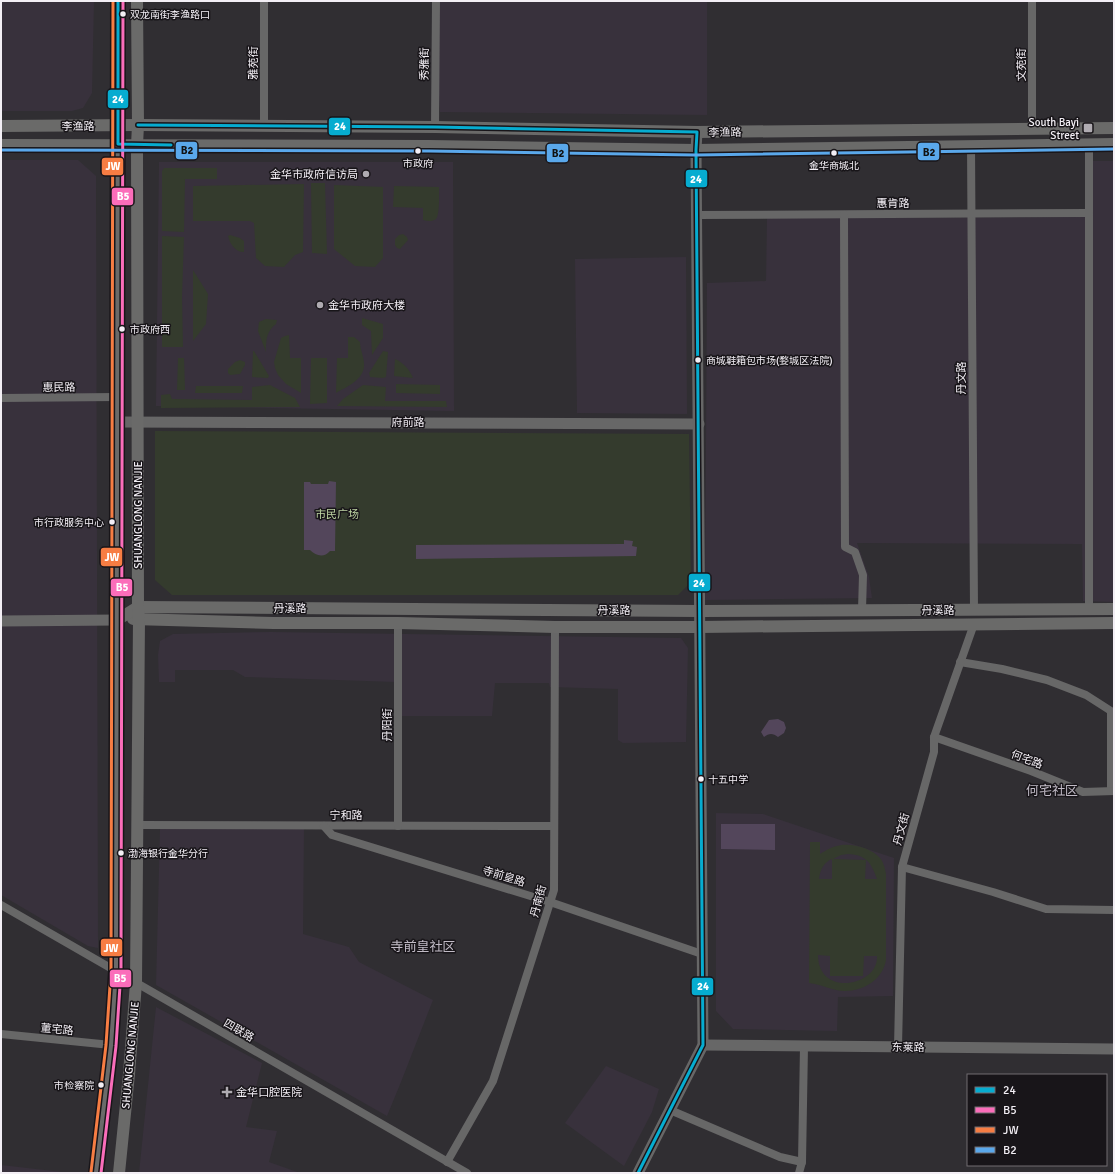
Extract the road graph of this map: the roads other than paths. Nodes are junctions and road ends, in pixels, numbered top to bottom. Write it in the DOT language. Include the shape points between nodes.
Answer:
graph roads {
  1 [pos="118,1"];
  2 [pos="137,1"];
  3 [pos="264,1"];
  4 [pos="436,1"];
  5 [pos="1032,1"];
  6 [pos="138,125"];
  7 [pos="1,126"];
  8 [pos="117,126"];
  9 [pos="264,126"];
  10 [pos="434,127"];
  11 [pos="1114,128"];
  12 [pos="1032,129"];
  13 [pos="697,132"];
  14 [pos="1,144"];
  15 [pos="118,144"];
  16 [pos="1089,144"];
  17 [pos="1114,144"];
  18 [pos="137,145"];
  19 [pos="970,146"];
  20 [pos="696,150"];
  21 [pos="1089,213"];
  22 [pos="971,214"];
  23 [pos="697,215"];
  24 [pos="844,215"];
  25 [pos="117,397"];
  26 [pos="1,398"];
  27 [pos="138,421"];
  28 [pos="117,422"];
  29 [pos="699,424"];
  30 [pos="138,606"];
  31 [pos="1089,609"];
  32 [pos="1114,609"];
  33 [pos="862,610"];
  34 [pos="974,610"];
  35 [pos="700,611"];
  36 [pos="139,619"];
  37 [pos="1,620"];
  38 [pos="117,620"];
  39 [pos="398,623"];
  40 [pos="1114,623"];
  41 [pos="974,624"];
  42 [pos="555,627"];
  43 [pos="699,627"];
  44 [pos="960,662"];
  45 [pos="934,737"];
  46 [pos="1112,791"];
  47 [pos="137,825"];
  48 [pos="324,826"];
  49 [pos="398,826"];
  50 [pos="554,826"];
  51 [pos="902,866"];
  52 [pos="550,902"];
  53 [pos="2,907"];
  54 [pos="1114,910"];
  55 [pos="702,954"];
  56 [pos="116,971"];
  57 [pos="136,983"];
  58 [pos="1,1034"];
  59 [pos="111,1045"];
  60 [pos="703,1045"];
  61 [pos="804,1046"];
  62 [pos="898,1047"];
  63 [pos="1114,1049"];
  64 [pos="670,1110"];
  65 [pos="447,1162"];
  66 [pos="802,1162"];
  67 [pos="96,1173"];
  68 [pos="119,1173"];
  69 [pos="467,1173"];
  70 [pos="638,1173"];
  71 [pos="799,1173"];
  1 -- 8 [label="main road"];
  2 -- 6 [label="main road, SHUANGLONG NANJIE"];
  3 -- 9 [label="street, 雅苑街"];
  4 -- 10 [label="street, 秀雅街"];
  5 -- 12 [label="street, 文苑街"];
  6 -- 8 [label="main road, 李渔路"];
  6 -- 9 [label="main road, 李渔路"];
  6 -- 18 [label="main road, SHUANGLONG NANJIE"];
  7 -- 8 [label="main road, 李渔路"];
  8 -- 15 [label="main road"];
  9 -- 10 [label="main road, 李渔路"];
  10 -- 13 [label="main road, 李渔路"];
  11 -- 12 [label="main road, 李渔路"];
  12 -- 13 [label="main road, 李渔路"];
  13 -- 20 [label="street"];
  14 -- 15 [label="main road, 李渔路"];
  15 -- 18 [label="main road, 李渔路"];
  15 -- 25 [label="main road"];
  16 -- 17 [label="main road, 李渔路"];
  16 -- 19 [label="main road, 李渔路"];
  16 -- 21 [label="street"];
  18 -- 20 [label="main road, 李渔路"];
  18 -- 27 [label="main road, SHUANGLONG NANJIE"];
  19 -- 20 [label="main road, 李渔路"];
  19 -- 22 [label="street, 丹文路"];
  20 -- 23 [label="street"];
  21 -- 22 [label="street, 惠肯路"];
  21 -- 31 [label="street"];
  22 -- 24 [label="street, 惠肯路"];
  22 -- 34 [label="street, 丹文路"];
  23 -- 24 [label="street, 惠肯路"];
  23 -- 29 [label="street"];
  24 -- 33 [label="street" via="845,547 855,552 863,575"];
  25 -- 26 [label="street, 惠民路"];
  25 -- 28 [label="main road"];
  27 -- 28 [label="street, 府前路"];
  27 -- 29 [label="street, 府前路"];
  27 -- 30 [label="main road, SHUANGLONG NANJIE"];
  28 -- 38 [label="main road"];
  29 -- 35 [label="street"];
  30 -- 35 [label="main road, 丹溪路"];
  30 -- 36 [label="main road, SHUANGLONG NANJIE"];
  30 -- 38 [label="main road"];
  31 -- 32 [label="main road, 丹溪路"];
  31 -- 34 [label="main road, 丹溪路"];
  33 -- 34 [label="main road, 丹溪路"];
  33 -- 35 [label="main road, 丹溪路"];
  35 -- 43 [label="street"];
  36 -- 38 [label="main road, 丹溪路"];
  36 -- 39 [label="main road, 丹溪路"];
  36 -- 47 [label="main road, SHUANGLONG NANJIE"];
  37 -- 38 [label="street, 丹溪路"];
  38 -- 56 [label="main road"];
  39 -- 42 [label="main road, 丹溪路"];
  39 -- 49 [label="street, 丹阳街"];
  40 -- 41 [label="main road, 丹溪路"];
  41 -- 43 [label="main road, 丹溪路"];
  41 -- 44 [label="street, 丹文街"];
  42 -- 43 [label="main road, 丹溪路"];
  42 -- 50 [label="street, 丹南街"];
  43 -- 55 [label="street"];
  44 -- 45 [label="street, 丹文街"];
  44 -- 46 [label="street" via="1002,668 1047,680 1086,695 1111,711"];
  45 -- 46 [label="street, 何宅路" via="1083,792"];
  45 -- 51 [label="street, 丹文街" via="934,752"];
  47 -- 48 [label="street, 宁和路"];
  47 -- 57 [label="main road, SHUANGLONG NANJIE"];
  48 -- 49 [label="street, 宁和路"];
  48 -- 52 [label="street, 寺前皇路" via="332,835"];
  49 -- 50 [label="street, 宁和路"];
  50 -- 52 [label="street, 丹南街" via="554,890"];
  51 -- 54 [label="street" via="1046,909"];
  51 -- 62 [label="street, 丹文街"];
  52 -- 55 [label="street, 寺前皇路"];
  52 -- 65 [label="street, 丹南街" via="493,1082"];
  53 -- 56 [label="street, 四联路"];
  55 -- 60 [label="street"];
  56 -- 57 [label="street, 四联路"];
  56 -- 59 [label="main road"];
  57 -- 65 [label="street, 四联路"];
  57 -- 68 [label="main road, SHUANGLONG NANJIE"];
  58 -- 59 [label="street, 董宅路"];
  59 -- 67 [label="main road"];
  60 -- 61 [label="street, 东莱路"];
  60 -- 64 [label="street"];
  61 -- 62 [label="street, 东莱路"];
  61 -- 66 [label="street"];
  62 -- 63 [label="street, 东莱路"];
  64 -- 66 [label="street" via="780,1158"];
  64 -- 70 [label="street"];
  65 -- 69 [label="street, 四联路"];
  66 -- 71 [label="street"];
}
